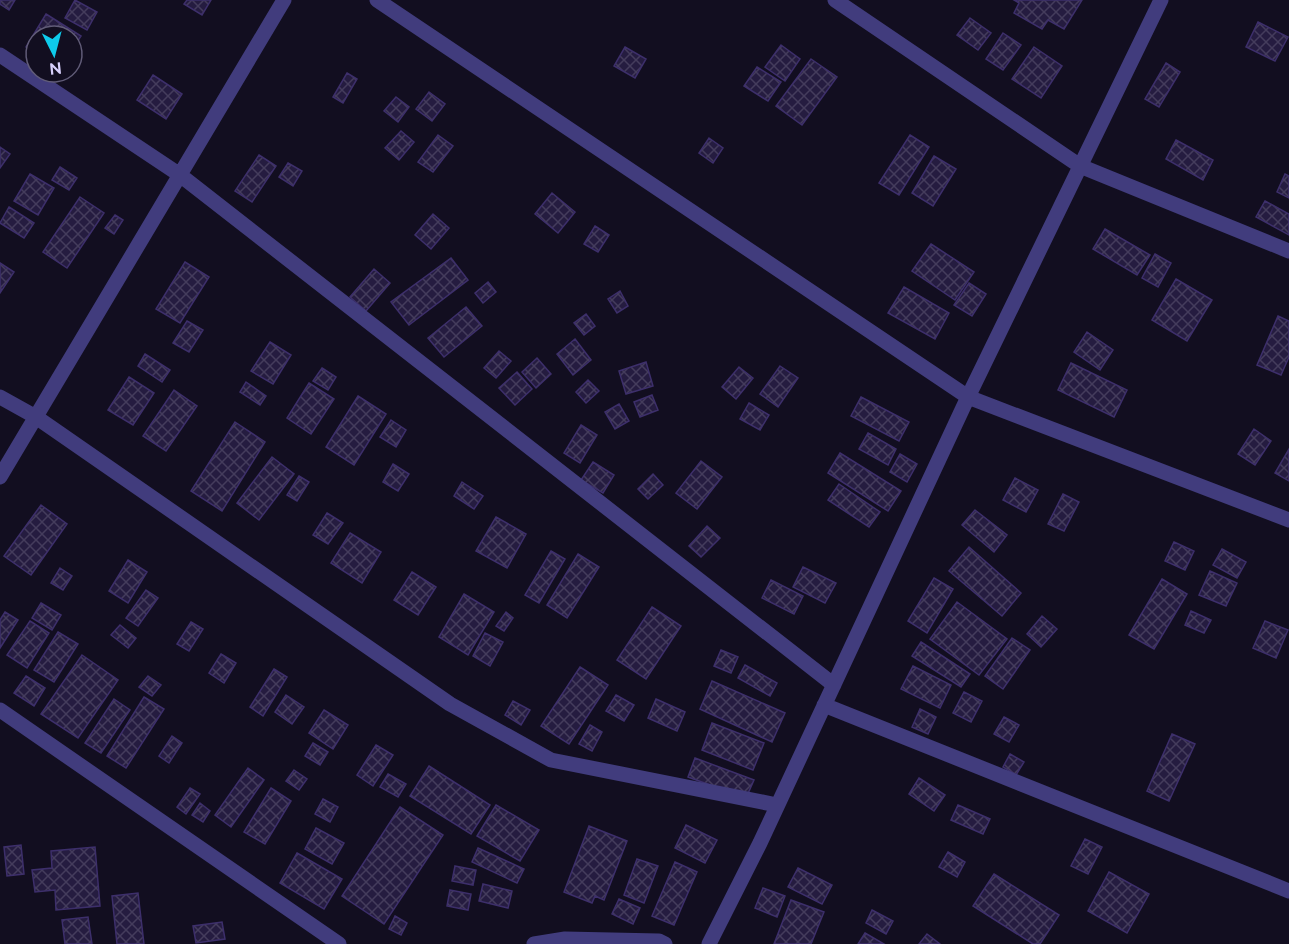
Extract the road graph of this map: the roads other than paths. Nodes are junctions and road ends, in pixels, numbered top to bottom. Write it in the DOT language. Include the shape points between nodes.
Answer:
graph roads {
  1 [pos="284,0"];
  2 [pos="377,0"];
  3 [pos="835,0"];
  4 [pos="1161,0"];
  5 [pos="0,55"];
  6 [pos="1080,166"];
  7 [pos="180,175"];
  8 [pos="1289,251"];
  9 [pos="0,397"];
  10 [pos="968,397"];
  11 [pos="36,417"];
  12 [pos="0,477"];
  13 [pos="1289,520"];
  14 [pos="834,685"];
  15 [pos="824,705"];
  16 [pos="0,710"];
  17 [pos="777,805"];
  18 [pos="1289,891"];
  19 [pos="339,944"];
  20 [pos="534,944"];
  21 [pos="665,944"];
  22 [pos="709,944"];
  1 -- 7 [label="street"];
  2 -- 10 [label="street"];
  3 -- 6 [label="street"];
  4 -- 6 [label="street"];
  5 -- 7 [label="street"];
  6 -- 8 [label="street"];
  6 -- 10 [label="street"];
  7 -- 11 [label="street"];
  7 -- 14 [label="street"];
  9 -- 11 [label="street"];
  10 -- 13 [label="street"];
  10 -- 14 [label="street"];
  11 -- 12 [label="street"];
  11 -- 17 [label="street" via="450,704 551,760"];
  14 -- 15 [label="street"];
  15 -- 17 [label="street"];
  15 -- 18 [label="street"];
  16 -- 19 [label="street"];
  17 -- 22 [label="street"];
  20 -- 21 [label="street" via="565,939 658,940"];
}
